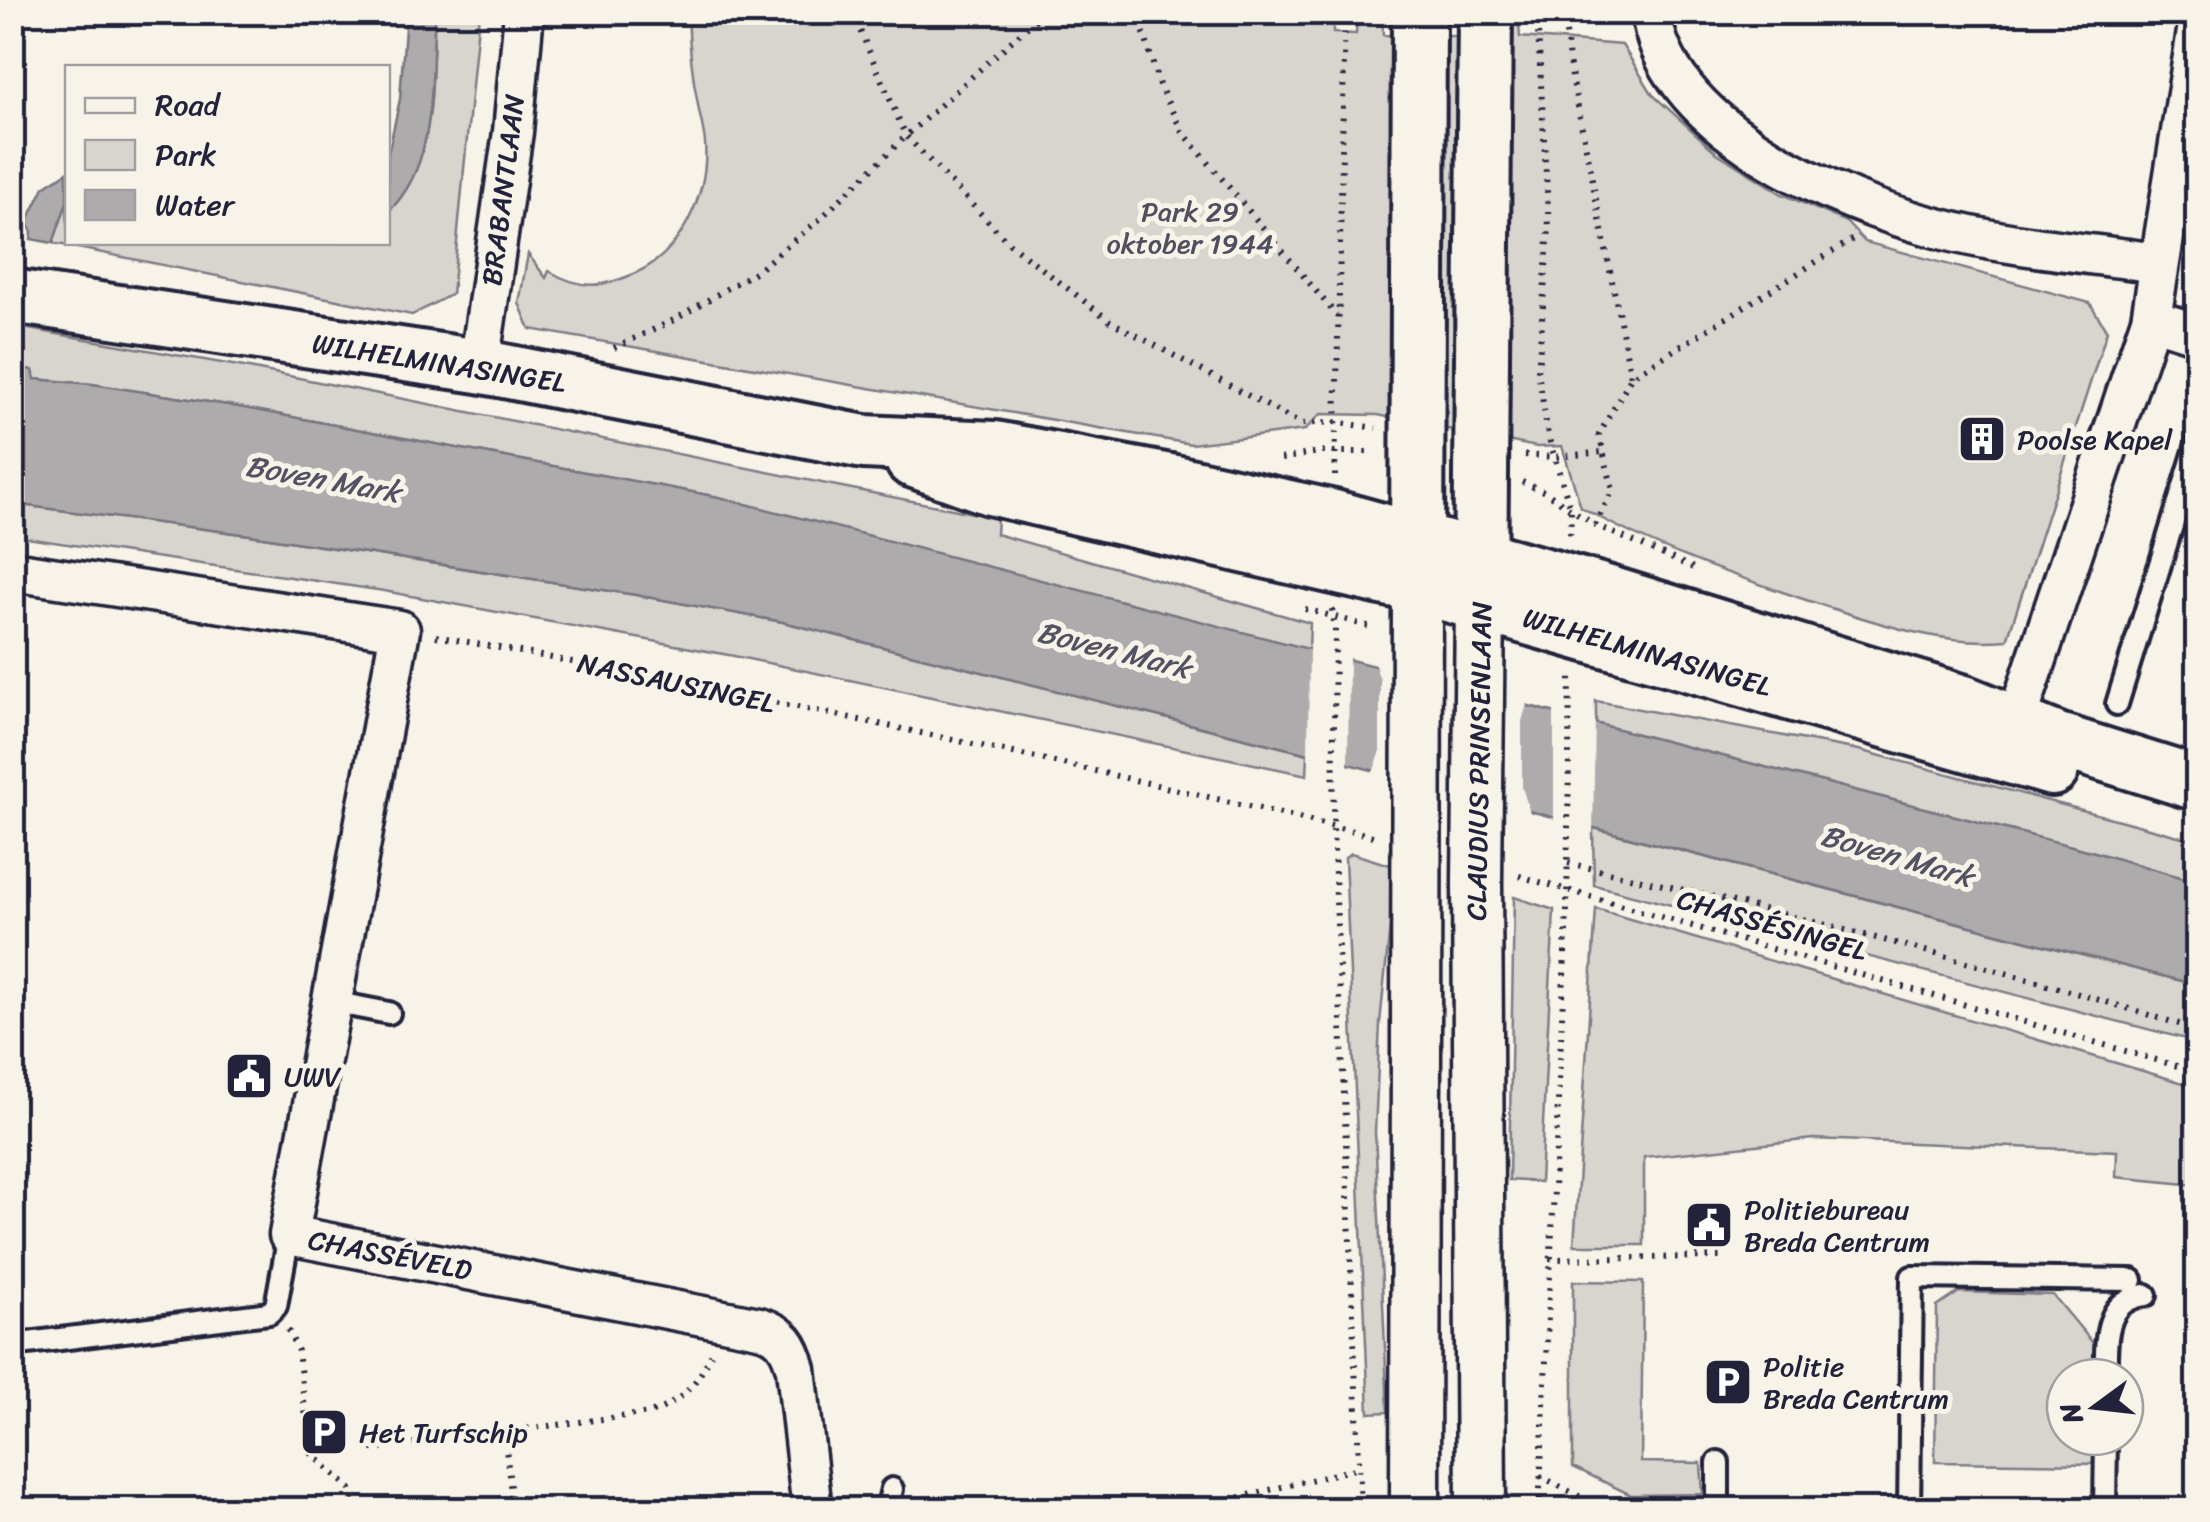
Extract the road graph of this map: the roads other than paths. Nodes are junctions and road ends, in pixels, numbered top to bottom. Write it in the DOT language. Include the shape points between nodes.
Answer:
graph roads {
  1 [pos="524,12"];
  2 [pos="1418,12"];
  3 [pos="1485,12"];
  4 [pos="1651,15"];
  5 [pos="2198,24"];
  6 [pos="2157,263"];
  7 [pos="12,296"];
  8 [pos="2150,319"];
  9 [pos="2198,334"];
  10 [pos="480,366"];
  11 [pos="2198,441"];
  12 [pos="1417,563"];
  13 [pos="12,571"];
  14 [pos="1480,580"];
  15 [pos="2117,704"];
  16 [pos="2016,722"];
  17 [pos="2198,784"];
  18 [pos="2198,810"];
  19 [pos="332,1002"];
  20 [pos="389,1013"];
  21 [pos="289,1235"];
  22 [pos="12,1345"];
  23 [pos="2106,1357"];
  24 [pos="2106,1457"];
  25 [pos="1718,1462"];
  26 [pos="812,1510"];
  27 [pos="1415,1510"];
  28 [pos="1481,1510"];
  29 [pos="1718,1510"];
  30 [pos="1909,1510"];
  31 [pos="2105,1510"];
  1 -- 10 [label="street, BRABANTLAAN"];
  2 -- 12 [label="main road"];
  3 -- 14 [label="main road, CLAUDIUS PRINSENLAAN"];
  4 -- 6 [label="street" via="1682,83 1733,133 1808,179 1893,215 1961,234"];
  5 -- 6 [label="street"];
  6 -- 8 [label="street"];
  7 -- 10 [label="main road, WILHELMINASINGEL"];
  8 -- 9 [label="street"];
  8 -- 16 [label="street"];
  10 -- 12 [label="main road, WILHELMINASINGEL" via="864,442 990,488"];
  11 -- 15 [label="lane"];
  12 -- 14 [label="main road, WILHELMINASINGEL"];
  12 -- 27 [label="street"];
  13 -- 19 [label="street, CHASSÉVELD" via="400,630"];
  14 -- 16 [label="main road, WILHELMINASINGEL" via="1596,589"];
  14 -- 18 [label="main road, WILHELMINASINGEL"];
  14 -- 28 [label="street, CLAUDIUS PRINSENLAAN"];
  16 -- 17 [label="main road, WILHELMINASINGEL"];
  19 -- 20 [label="lane"];
  19 -- 21 [label="street, CHASSÉVELD"];
  21 -- 22 [label="lane" via="270,1314"];
  21 -- 26 [label="street, CHASSÉVELD" via="769,1330 792,1352"];
  23 -- 30 [label="lane" via="2112,1314 2139,1288 1912,1278"];
  24 -- 31 [label="lane"];
  25 -- 29 [label="lane"];
}
